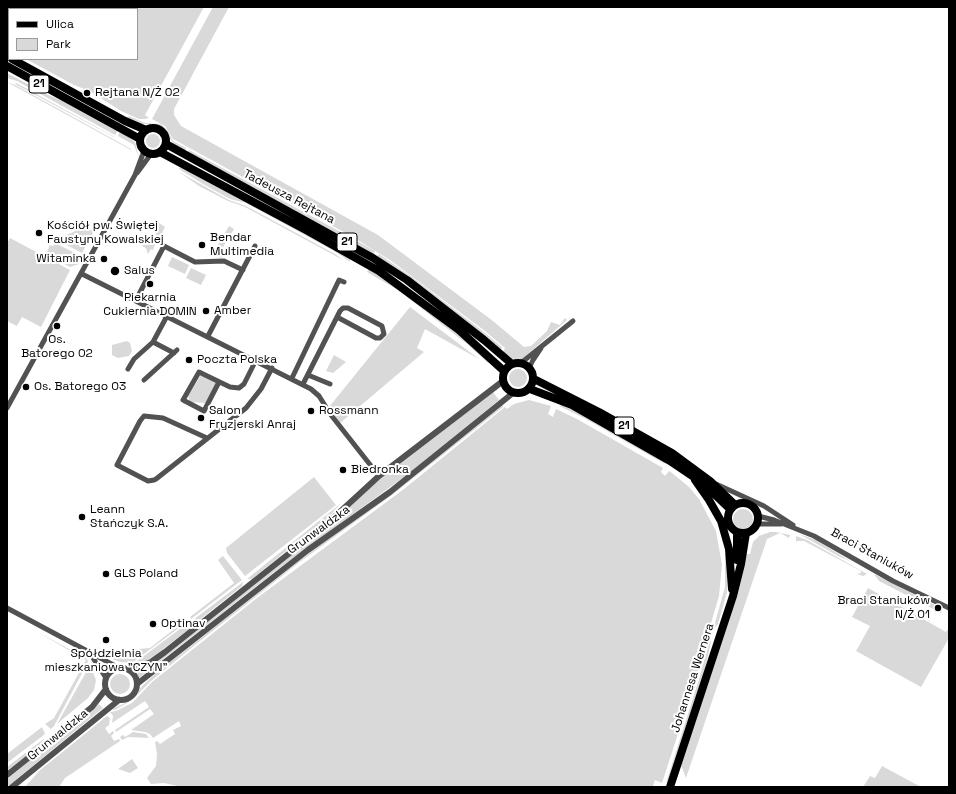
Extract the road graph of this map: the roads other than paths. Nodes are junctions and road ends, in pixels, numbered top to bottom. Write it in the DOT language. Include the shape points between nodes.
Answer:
graph roads {
  1 [pos="14,60"];
  2 [pos="7,66"];
  3 [pos="146,130"];
  4 [pos="140,138"];
  5 [pos="166,144"];
  6 [pos="160,152"];
  7 [pos="147,153"];
  8 [pos="255,246"];
  9 [pos="243,270"];
  10 [pos="82,274"];
  11 [pos="344,282"];
  12 [pos="136,300"];
  13 [pos="167,316"];
  14 [pos="337,317"];
  15 [pos="573,321"];
  16 [pos="208,336"];
  17 [pos="547,340"];
  18 [pos="153,342"];
  19 [pos="256,360"];
  20 [pos="516,363"];
  21 [pos="272,368"];
  22 [pos="529,368"];
  23 [pos="128,369"];
  24 [pos="504,371"];
  25 [pos="308,375"];
  26 [pos="294,379"];
  27 [pos="534,379"];
  28 [pos="144,380"];
  29 [pos="503,381"];
  30 [pos="219,382"];
  31 [pos="303,384"];
  32 [pos="330,384"];
  33 [pos="530,388"];
  34 [pos="513,393"];
  35 [pos="7,408"];
  36 [pos="207,438"];
  37 [pos="379,476"];
  38 [pos="693,478"];
  39 [pos="710,481"];
  40 [pos="732,507"];
  41 [pos="757,520"];
  42 [pos="797,528"];
  43 [pos="737,532"];
  44 [pos="746,533"];
  45 [pos="737,577"];
  46 [pos="733,596"];
  47 [pos="7,608"];
  48 [pos="949,608"];
  49 [pos="89,652"];
  50 [pos="119,668"];
  51 [pos="129,670"];
  52 [pos="106,678"];
  53 [pos="137,684"];
  54 [pos="106,688"];
  55 [pos="119,700"];
  56 [pos="7,775"];
  57 [pos="12,787"];
  58 [pos="670,787"];
  1 -- 3 [label="main road, 21"];
  2 -- 4 [label="main road, 21"];
  3 -- 4 [label="main road"];
  3 -- 5 [label="main road, 21" via="161,130"];
  4 -- 7 [label="main road" via="140,143"];
  5 -- 6 [label="main road"];
  5 -- 20 [label="main road, Tadeusza Rejtana / 21" via="374,258"];
  6 -- 7 [label="main road"];
  6 -- 24 [label="main road, Tadeusza Rejtana / 21" via="379,271 459,330"];
  7 -- 10 [label="street"];
  8 -- 9 [label="street"];
  9 -- 12 [label="street" via="224,261 195,262 164,246"];
  9 -- 16 [label="street"];
  10 -- 12 [label="street"];
  10 -- 35 [label="street"];
  11 -- 26 [label="street" via="339,280"];
  12 -- 13 [label="street"];
  13 -- 16 [label="street"];
  13 -- 18 [label="street"];
  14 -- 14 [label="street" via="342,308 348,308 382,326 384,334 374,338"];
  14 -- 25 [label="street"];
  15 -- 17 [label="street"];
  16 -- 19 [label="street"];
  17 -- 20 [label="street"];
  17 -- 22 [label="street"];
  18 -- 23 [label="street" via="134,359"];
  18 -- 28 [label="street" via="175,351"];
  19 -- 21 [label="street"];
  19 -- 30 [label="street" via="241,387 232,388"];
  20 -- 22 [label="main road, 21"];
  20 -- 24 [label="main road"];
  21 -- 26 [label="street"];
  21 -- 36 [label="street" via="251,403"];
  22 -- 27 [label="main road"];
  24 -- 29 [label="main road"];
  25 -- 31 [label="street"];
  25 -- 32 [label="street"];
  26 -- 31 [label="street"];
  27 -- 33 [label="main road"];
  27 -- 39 [label="main road, 21" via="672,453"];
  29 -- 34 [label="main road"];
  29 -- 37 [label="street, Grunwaldzka"];
  30 -- 30 [label="street" via="199,372 184,400 204,411"];
  31 -- 37 [label="street" via="319,396"];
  33 -- 34 [label="main road" via="522,393"];
  33 -- 38 [label="main road, 21" via="583,411 670,461"];
  34 -- 53 [label="street, Grunwaldzka" via="390,492 308,550"];
  36 -- 36 [label="street" via="152,481 117,464 144,416 163,418"];
  37 -- 51 [label="street, Grunwaldzka" via="330,521 165,652 151,662"];
  38 -- 40 [label="main road, 21"];
  38 -- 46 [label="main road, 21" via="721,521 729,549"];
  39 -- 40 [label="main road, 21"];
  39 -- 42 [label="street" via="764,506"];
  40 -- 41 [label="main road" via="740,503 749,504 756,512"];
  40 -- 43 [label="main road, 21" via="728,522"];
  41 -- 42 [label="street, Braci Staniuków"];
  41 -- 44 [label="main road" via="752,530"];
  42 -- 48 [label="street, Braci Staniuków" via="823,540 893,581"];
  43 -- 44 [label="main road"];
  43 -- 45 [label="main road, Johannesa Wernera / 21"];
  44 -- 45 [label="main road, Johannesa Wernera / 21"];
  45 -- 46 [label="main road, Johannesa Wernera / 21"];
  46 -- 58 [label="main road, Johannesa Wernera / 21"];
  47 -- 49 [label="street"];
  49 -- 50 [label="street"];
  49 -- 52 [label="street"];
  50 -- 51 [label="street"];
  50 -- 52 [label="street" via="113,670"];
  51 -- 53 [label="street"];
  52 -- 54 [label="street"];
  53 -- 55 [label="street" via="131,696"];
  54 -- 55 [label="street" via="113,698"];
  54 -- 56 [label="street, Grunwaldzka" via="92,707"];
  55 -- 57 [label="street, Grunwaldzka"];
}
